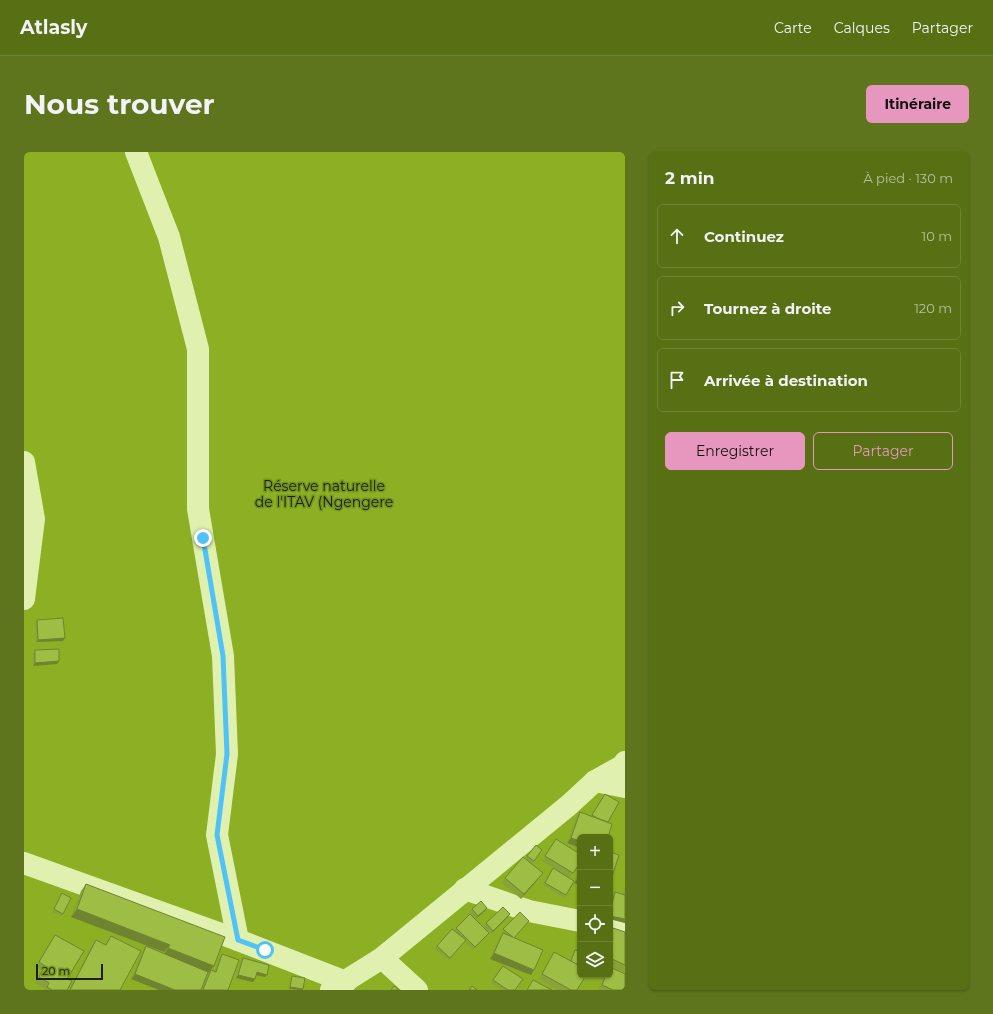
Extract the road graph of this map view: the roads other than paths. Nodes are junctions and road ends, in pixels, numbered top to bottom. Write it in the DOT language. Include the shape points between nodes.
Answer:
graph roads {
  1 [pos="136,152"];
  2 [pos="24,462"];
  3 [pos="29,519"];
  4 [pos="24,599"];
  5 [pos="625,762"];
  6 [pos="595,781"];
  7 [pos="625,786"];
  8 [pos="24,863"];
  9 [pos="465,889"];
  10 [pos="577,920"];
  11 [pos="613,929"];
  12 [pos="625,931"];
  13 [pos="238,940"];
  14 [pos="382,958"];
  15 [pos="338,986"];
  16 [pos="417,990"];
  1 -- 13 [label="street" via="169,238 198,348 198,509 223,656 227,754 217,835"];
  2 -- 3 [label="street"];
  3 -- 4 [label="street"];
  5 -- 6 [label="street"];
  6 -- 7 [label="street"];
  6 -- 9 [label="street"];
  8 -- 13 [label="street"];
  9 -- 10 [label="street" via="529,911"];
  9 -- 14 [label="street"];
  11 -- 12 [label="street"];
  13 -- 15 [label="street"];
  14 -- 15 [label="street"];
  14 -- 16 [label="street"];
}
